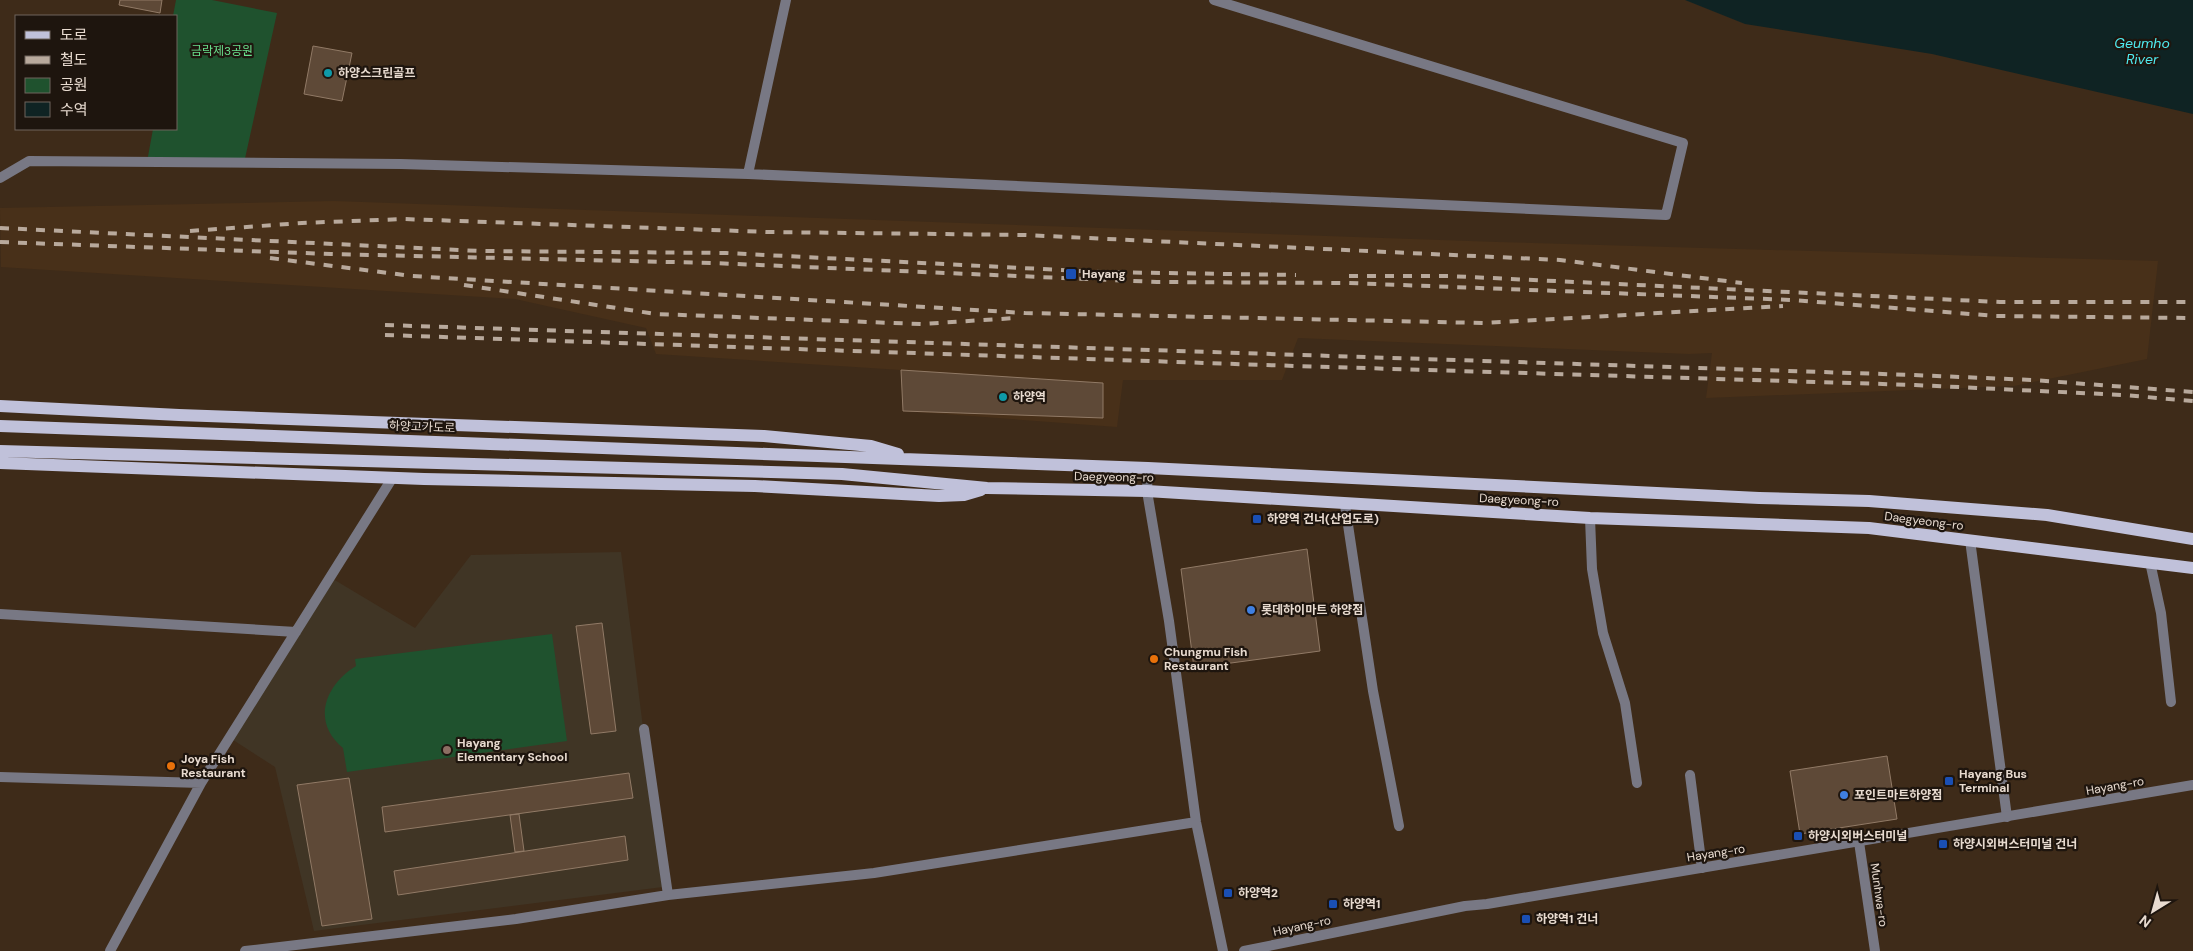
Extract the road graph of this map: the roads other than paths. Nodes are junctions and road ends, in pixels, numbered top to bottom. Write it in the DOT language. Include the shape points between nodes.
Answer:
graph roads {
  1 [pos="786,0"];
  2 [pos="1214,0"];
  3 [pos="748,174"];
  4 [pos="0,178"];
  5 [pos="0,406"];
  6 [pos="0,426"];
  7 [pos="0,451"];
  8 [pos="843,456"];
  9 [pos="917,459"];
  10 [pos="0,463"];
  11 [pos="1148,468"];
  12 [pos="393,477"];
  13 [pos="987,488"];
  14 [pos="1148,491"];
  15 [pos="1345,505"];
  16 [pos="1590,518"];
  17 [pos="2193,539"];
  18 [pos="1970,540"];
  19 [pos="2150,562"];
  20 [pos="2193,568"];
  21 [pos="0,614"];
  22 [pos="296,632"];
  23 [pos="2171,702"];
  24 [pos="644,729"];
  25 [pos="1690,775"];
  26 [pos="0,777"];
  27 [pos="201,783"];
  28 [pos="1637,783"];
  29 [pos="2193,785"];
  30 [pos="2007,817"];
  31 [pos="1196,822"];
  32 [pos="1399,826"];
  33 [pos="1859,842"];
  34 [pos="1702,868"];
  35 [pos="668,895"];
  36 [pos="110,951"];
  37 [pos="245,951"];
  38 [pos="1223,951"];
  39 [pos="1244,951"];
  40 [pos="1875,951"];
  1 -- 3 [label="street"];
  2 -- 3 [label="street" via="1684,143 1666,216"];
  3 -- 4 [label="street" via="401,164 29,161"];
  5 -- 9 [label="main road" via="764,436 871,446"];
  6 -- 8 [label="main road, 하양고가도로"];
  7 -- 13 [label="main road, Daegyeong-ro" via="842,474"];
  8 -- 9 [label="main road, Daegyeong-ro"];
  9 -- 11 [label="main road, Daegyeong-ro"];
  10 -- 12 [label="main road"];
  11 -- 14 [label="street"];
  11 -- 17 [label="main road, Daegyeong-ro" via="1869,502 2047,515"];
  12 -- 13 [label="main road" via="755,486 939,496 964,495"];
  12 -- 22 [label="street"];
  13 -- 14 [label="main road, Daegyeong-ro"];
  14 -- 15 [label="main road, Daegyeong-ro"];
  14 -- 31 [label="street"];
  15 -- 16 [label="main road, Daegyeong-ro"];
  15 -- 32 [label="street" via="1373,691"];
  16 -- 18 [label="main road, Daegyeong-ro" via="1869,528"];
  16 -- 28 [label="street" via="1592,569 1603,633 1625,703"];
  18 -- 19 [label="main road, Daegyeong-ro"];
  18 -- 30 [label="street"];
  19 -- 20 [label="main road, Daegyeong-ro"];
  19 -- 23 [label="street" via="2161,613"];
  21 -- 22 [label="street"];
  22 -- 27 [label="street"];
  24 -- 35 [label="street"];
  25 -- 34 [label="street"];
  26 -- 27 [label="street"];
  27 -- 36 [label="street"];
  29 -- 30 [label="street, Hayang-ro"];
  30 -- 33 [label="street, Hayang-ro"];
  31 -- 35 [label="street" via="883,872"];
  31 -- 38 [label="street"];
  33 -- 34 [label="street, Hayang-ro"];
  33 -- 40 [label="street, Munhwa-ro"];
  34 -- 39 [label="street, Hayang-ro" via="1465,906"];
  35 -- 37 [label="street" via="516,918"];
}
